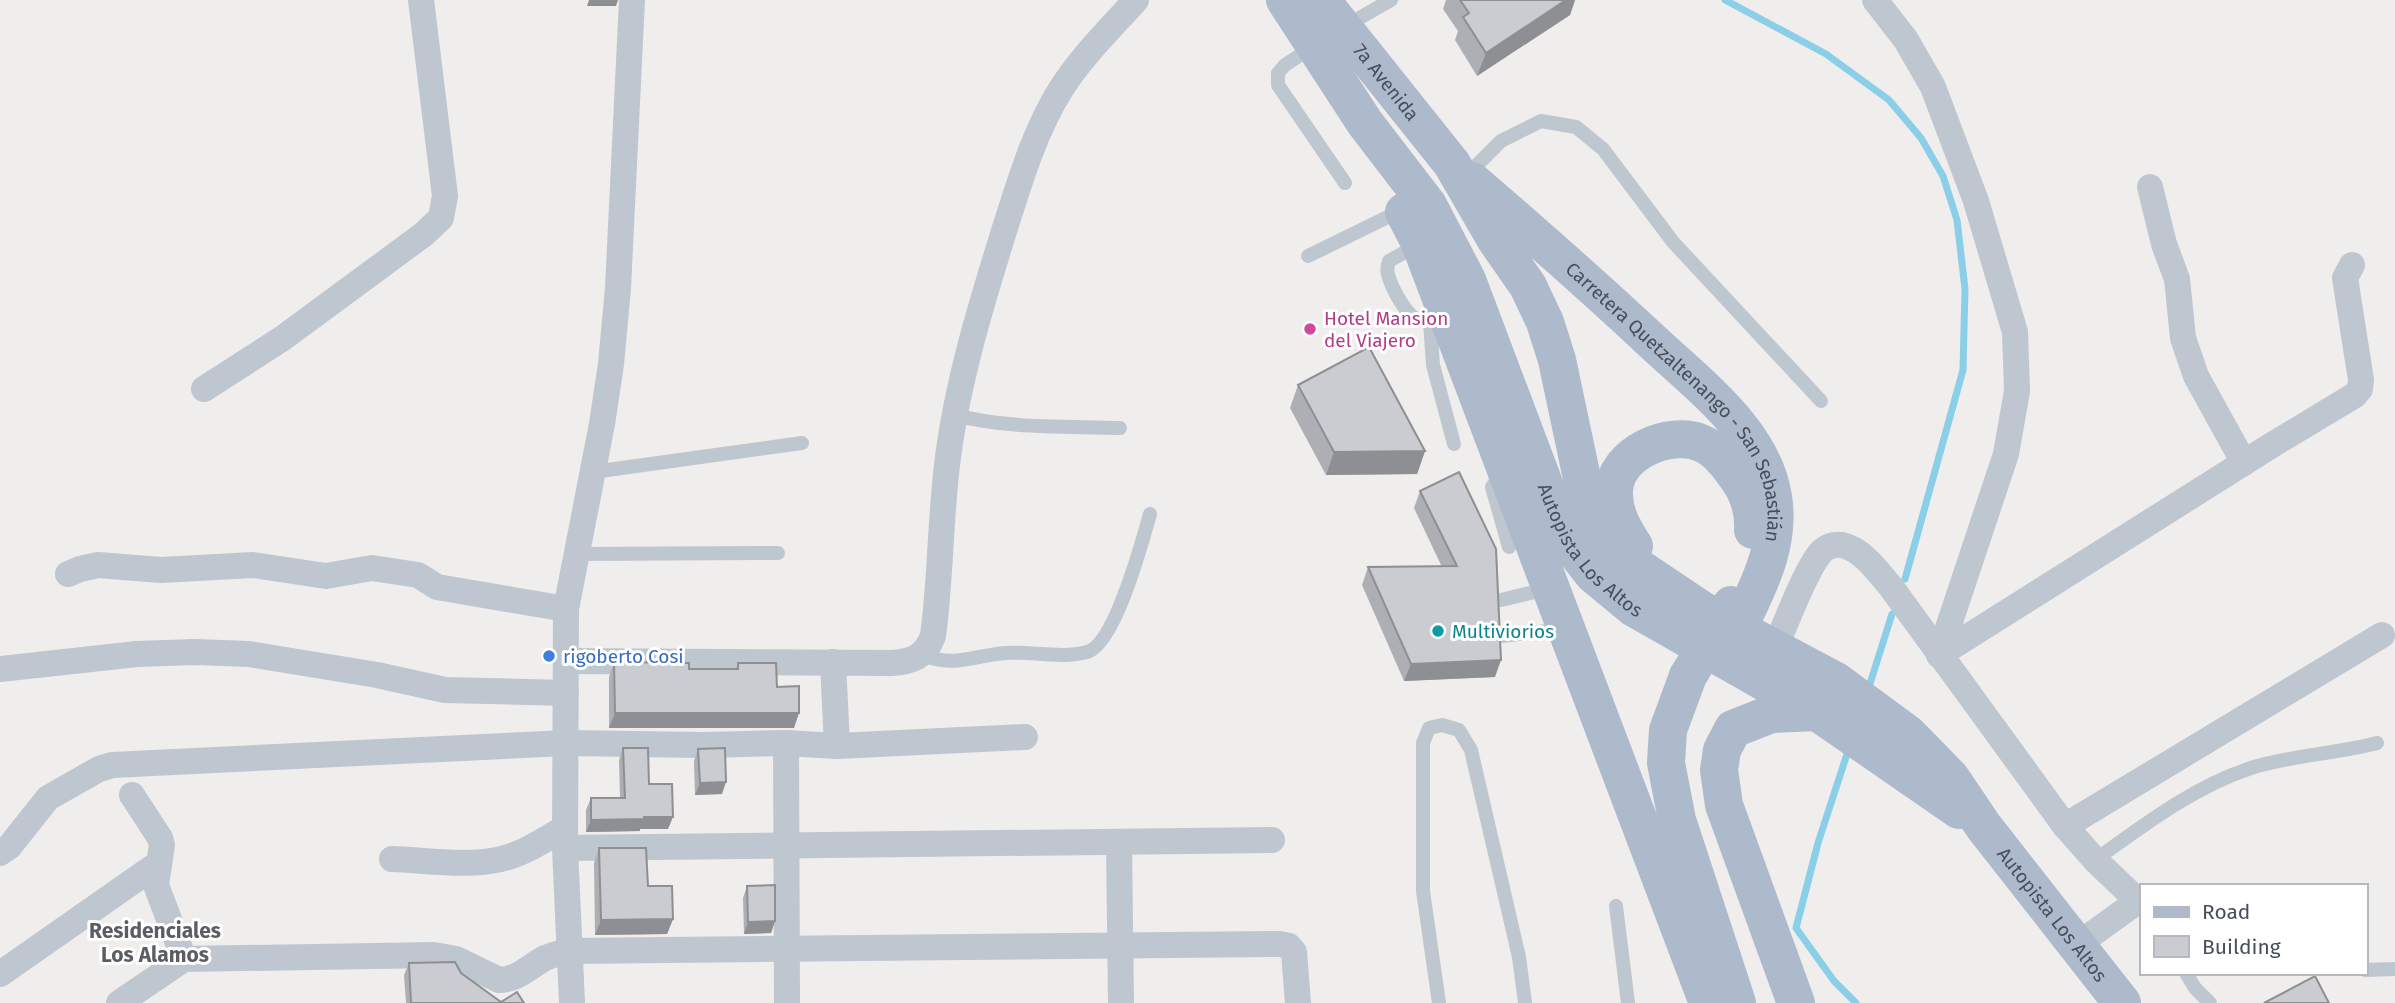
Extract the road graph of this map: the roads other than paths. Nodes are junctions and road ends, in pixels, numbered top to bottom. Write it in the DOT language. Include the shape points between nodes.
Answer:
graph roads {
  1 [pos="421,0"];
  2 [pos="632,0"];
  3 [pos="1136,0"];
  4 [pos="1285,0"];
  5 [pos="1391,0"];
  6 [pos="1875,0"];
  7 [pos="1326,24"];
  8 [pos="1365,123"];
  9 [pos="1459,170"];
  10 [pos="1345,183"];
  11 [pos="2150,187"];
  12 [pos="1403,209"];
  13 [pos="1308,256"];
  14 [pos="2352,265"];
  15 [pos="1439,319"];
  16 [pos="204,389"];
  17 [pos="1821,401"];
  18 [pos="955,415"];
  19 [pos="1120,428"];
  20 [pos="802,443"];
  21 [pos="1454,444"];
  22 [pos="2244,463"];
  23 [pos="593,472"];
  24 [pos="1509,473"];
  25 [pos="1150,514"];
  26 [pos="1510,547"];
  27 [pos="778,553"];
  28 [pos="578,554"];
  29 [pos="68,574"];
  30 [pos="1653,578"];
  31 [pos="1552,587"];
  32 [pos="1501,600"];
  33 [pos="566,609"];
  34 [pos="1738,609"];
  35 [pos="1567,629"];
  36 [pos="2382,635"];
  37 [pos="1501,636"];
  38 [pos="1775,649"];
  39 [pos="922,654"];
  40 [pos="1939,655"];
  41 [pos="566,661"];
  42 [pos="833,662"];
  43 [pos="0,669"];
  44 [pos="1698,680"];
  45 [pos="566,693"];
  46 [pos="1825,703"];
  47 [pos="1025,737"];
  48 [pos="565,743"];
  49 [pos="786,743"];
  50 [pos="2377,743"];
  51 [pos="837,746"];
  52 [pos="132,795"];
  53 [pos="2064,826"];
  54 [pos="565,838"];
  55 [pos="1272,840"];
  56 [pos="1119,842"];
  57 [pos="786,847"];
  58 [pos="0,853"];
  59 [pos="392,859"];
  60 [pos="2095,860"];
  61 [pos="159,863"];
  62 [pos="2140,902"];
  63 [pos="1616,906"];
  64 [pos="2077,945"];
  65 [pos="1121,947"];
  66 [pos="787,948"];
  67 [pos="568,951"];
  68 [pos="184,959"];
  69 [pos="2395,969"];
  70 [pos="2367,970"];
  71 [pos="0,974"];
  72 [pos="2187,975"];
  73 [pos="119,1003"];
  74 [pos="572,1003"];
  75 [pos="787,1003"];
  76 [pos="1121,1003"];
  77 [pos="1298,1003"];
  78 [pos="1439,1003"];
  79 [pos="1525,1003"];
  80 [pos="1628,1003"];
  81 [pos="1708,1003"];
  82 [pos="1737,1003"];
  83 [pos="1770,1003"];
  84 [pos="1796,1003"];
  85 [pos="2122,1003"];
  86 [pos="2210,1003"];
  1 -- 16 [label="street" via="445,196 442,218 283,338"];
  2 -- 23 [label="street" via="618,288"];
  3 -- 18 [label="street" via="1062,88 1039,132 988,282"];
  4 -- 7 [label="main road, 7a Avenida"];
  5 -- 7 [label="lane"];
  6 -- 40 [label="street" via="1906,40 1933,87 1976,201 2015,332 2017,390 2006,454"];
  7 -- 8 [label="main road, 7a Avenida"];
  7 -- 9 [label="main road, 7a Avenida"];
  7 -- 10 [label="lane" via="1278,73 1278,85"];
  8 -- 12 [label="main road"];
  8 -- 46 [label="main road, Autopista Los Altos" via="1428,205 1467,280 1552,505 1571,545 1593,574 1645,615"];
  9 -- 17 [label="lane" via="1541,121 1576,127 1602,149 1674,242"];
  9 -- 30 [label="main road, Autopista Los Altos" via="1545,322 1587,502 1598,531 1614,551"];
  9 -- 34 [label="main road, Carretera Quetzaltenango - San Sebastián" via="1705,391 1739,426 1758,455 1773,494 1774,529 1762,580"];
  11 -- 22 [label="street" via="2177,279 2183,338 2196,376"];
  12 -- 13 [label="lane"];
  12 -- 15 [label="main road" via="1420,243"];
  14 -- 22 [label="street" via="2344,278 2360,389"];
  15 -- 21 [label="lane" via="1433,365"];
  15 -- 24 [label="main road"];
  18 -- 19 [label="lane" via="1020,425"];
  18 -- 39 [label="street" via="933,636"];
  20 -- 23 [label="lane"];
  22 -- 40 [label="street"];
  23 -- 28 [label="street"];
  24 -- 26 [label="lane" via="1499,475 1492,487"];
  24 -- 31 [label="main road"];
  25 -- 39 [label="lane" via="1110,628 1093,650 1007,653 963,661"];
  27 -- 28 [label="lane"];
  28 -- 33 [label="street"];
  29 -- 33 [label="street" via="98,565 161,570 253,565 326,576 372,568 418,575 437,587"];
  30 -- 34 [label="main road, Carretera Quetzaltenango - San Sebastián" via="1621,525 1614,488 1621,469 1644,448 1669,439 1700,443 1726,461 1748,494 1754,524"];
  30 -- 38 [label="main road, Autopista Los Altos"];
  31 -- 32 [label="lane"];
  31 -- 35 [label="main road"];
  33 -- 41 [label="street"];
  34 -- 44 [label="main road, Carretera Quetzaltenango - San Sebastián, bridge"];
  35 -- 37 [label="lane"];
  35 -- 81 [label="main road"];
  36 -- 53 [label="street"];
  38 -- 40 [label="street" via="1816,558 1838,544 1872,566"];
  38 -- 46 [label="main road, Autopista Los Altos"];
  39 -- 42 [label="street" via="905,662"];
  40 -- 53 [label="street"];
  41 -- 42 [label="street"];
  41 -- 45 [label="street"];
  42 -- 51 [label="street"];
  43 -- 45 [label="street" via="137,654 209,652 262,656 445,690"];
  44 -- 82 [label="main road, Carretera Quetzaltenango - San Sebastián" via="1676,701 1666,763 1677,820"];
  44 -- 83 [label="main road, Carretera Quetzaltenango - San Sebastián" via="1691,754 1697,802"];
  45 -- 48 [label="street"];
  46 -- 64 [label="main road, Autopista Los Altos" via="1951,778"];
  46 -- 84 [label="main road" via="1771,713 1733,729 1722,750 1719,770 1724,805"];
  47 -- 51 [label="street"];
  48 -- 49 [label="street"];
  48 -- 54 [label="street"];
  48 -- 58 [label="street" via="112,765 48,798"];
  49 -- 51 [label="street"];
  49 -- 57 [label="street"];
  50 -- 60 [label="lane" via="2254,767 2226,777 2162,812"];
  52 -- 61 [label="street" via="160,838"];
  53 -- 60 [label="street"];
  54 -- 57 [label="street"];
  54 -- 59 [label="street" via="480,862"];
  54 -- 67 [label="street"];
  55 -- 56 [label="street"];
  56 -- 57 [label="street"];
  56 -- 65 [label="street"];
  57 -- 66 [label="street"];
  60 -- 62 [label="street"];
  61 -- 68 [label="street" via="156,885"];
  61 -- 71 [label="street"];
  62 -- 64 [label="street"];
  63 -- 80 [label="lane"];
  64 -- 85 [label="main road, Autopista Los Altos"];
  65 -- 66 [label="street"];
  65 -- 76 [label="street"];
  65 -- 77 [label="street" via="1285,944 1294,952"];
  66 -- 67 [label="street"];
  66 -- 75 [label="street"];
  67 -- 68 [label="street" via="506,980 434,955"];
  67 -- 74 [label="street"];
  68 -- 73 [label="street"];
  69 -- 70 [label="lane"];
  72 -- 86 [label="lane"];
  78 -- 79 [label="lane" via="1423,891 1422,774 1423,743 1429,728 1442,725 1460,730 1471,750 1519,957"];
}
